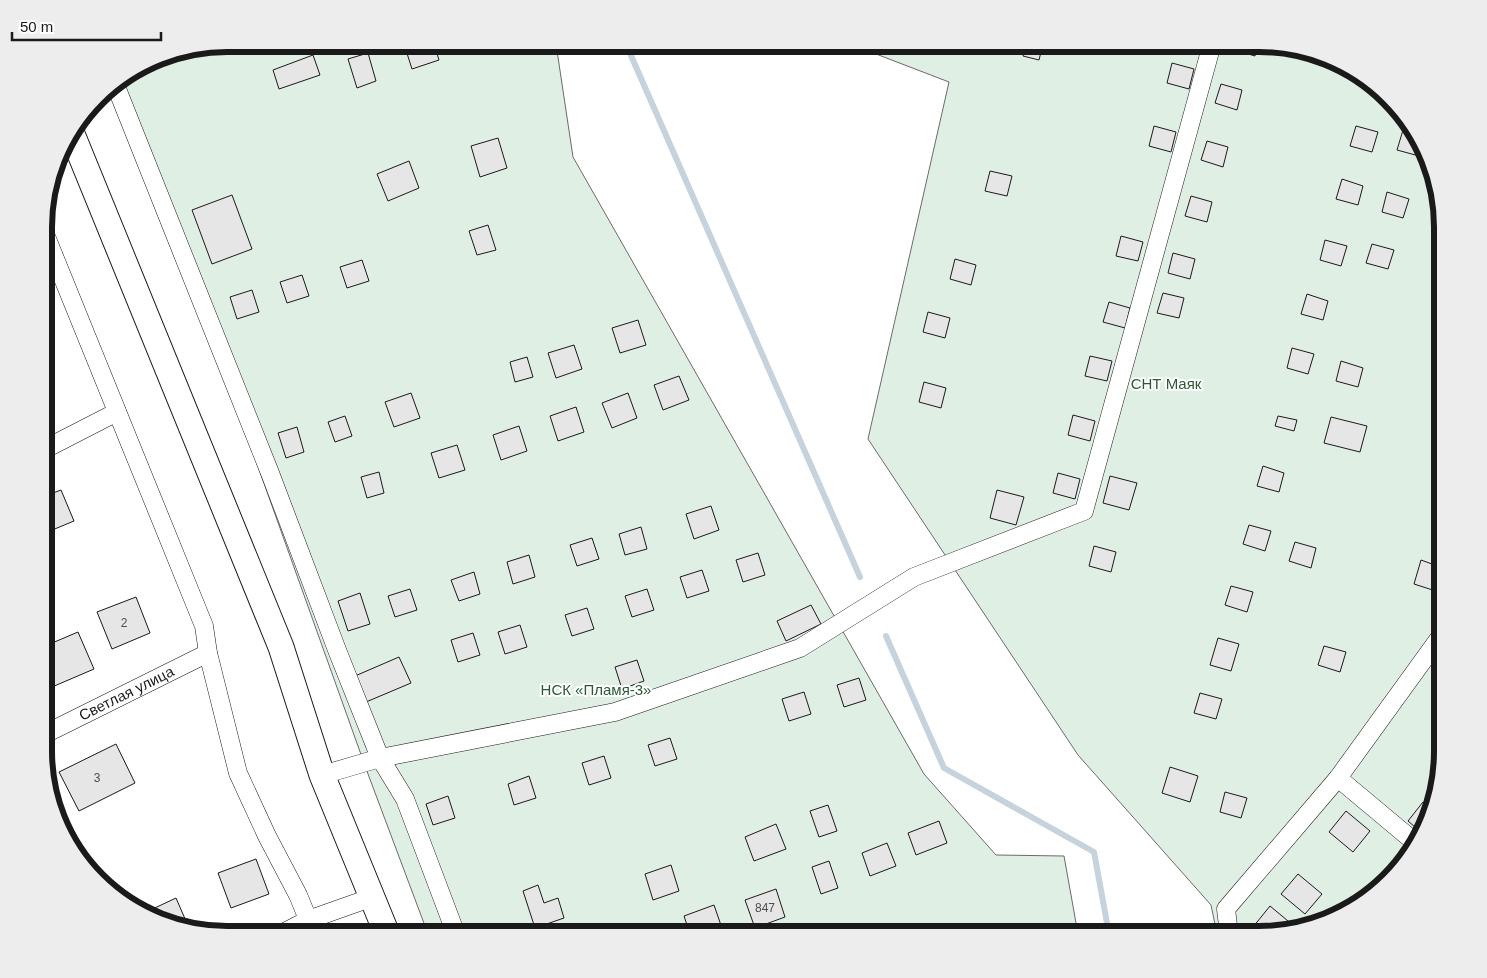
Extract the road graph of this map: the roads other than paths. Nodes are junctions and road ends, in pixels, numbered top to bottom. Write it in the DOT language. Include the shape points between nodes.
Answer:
graph roads {
  1 [pos="1210,52"];
  2 [pos="118,91"];
  3 [pos="75,142"];
  4 [pos="52,251"];
  5 [pos="117,412"];
  6 [pos="52,445"];
  7 [pos="1434,645"];
  8 [pos="208,653"];
  9 [pos="52,731"];
  10 [pos="380,758"];
  11 [pos="322,775"];
  12 [pos="1338,778"];
  13 [pos="1410,838"];
  14 [pos="373,898"];
  15 [pos="1228,925"];
  16 [pos="310,926"];
  17 [pos="313,926"];
  18 [pos="385,926"];
  19 [pos="453,926"];
  1 -- 10 [label="street" via="1084,511 914,577 800,648 615,712"];
  2 -- 10 [label="street"];
  3 -- 11 [label="street" via="280,647"];
  4 -- 5 [label="street"];
  5 -- 6 [label="street"];
  5 -- 8 [label="street" via="204,626"];
  7 -- 12 [label="street"];
  8 -- 9 [label="street, Светлая улица"];
  8 -- 16 [label="street" via="238,773"];
  10 -- 11 [label="street"];
  10 -- 19 [label="street" via="405,799"];
  11 -- 14 [label="street"];
  12 -- 13 [label="street"];
  12 -- 15 [label="street" via="1226,909"];
  14 -- 17 [label="street"];
  14 -- 18 [label="street"];
}
